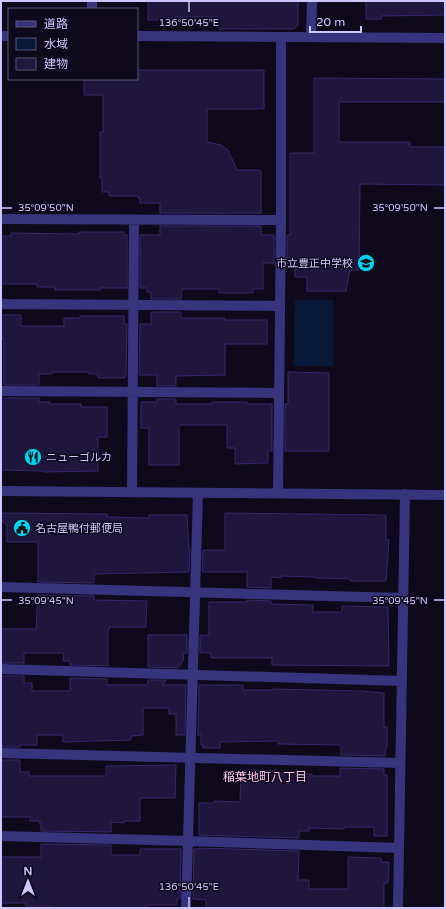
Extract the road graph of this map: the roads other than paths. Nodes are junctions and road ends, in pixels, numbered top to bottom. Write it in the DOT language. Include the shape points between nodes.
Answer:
graph roads {
  1 [pos="312,1"];
  2 [pos="138,36"];
  3 [pos="281,37"];
  4 [pos="311,37"];
  5 [pos="445,38"];
  6 [pos="1,219"];
  7 [pos="134,220"];
  8 [pos="281,220"];
  9 [pos="1,304"];
  10 [pos="134,305"];
  11 [pos="280,306"];
  12 [pos="1,391"];
  13 [pos="133,392"];
  14 [pos="279,393"];
  15 [pos="1,491"];
  16 [pos="132,492"];
  17 [pos="198,493"];
  18 [pos="278,493"];
  19 [pos="405,494"];
  20 [pos="445,495"];
  21 [pos="1,588"];
  22 [pos="195,592"];
  23 [pos="403,598"];
  24 [pos="1,669"];
  25 [pos="193,674"];
  26 [pos="402,680"];
  27 [pos="1,753"];
  28 [pos="191,758"];
  29 [pos="400,763"];
  30 [pos="1,836"];
  31 [pos="188,840"];
  32 [pos="399,848"];
  33 [pos="186,908"];
  34 [pos="398,908"];
  1 -- 4 [label="street"];
  2 -- 3 [label="street"];
  3 -- 4 [label="street"];
  3 -- 8 [label="street"];
  4 -- 5 [label="street"];
  6 -- 7 [label="street"];
  7 -- 8 [label="street"];
  7 -- 10 [label="street"];
  8 -- 11 [label="street"];
  9 -- 10 [label="street"];
  10 -- 11 [label="street"];
  10 -- 13 [label="street"];
  11 -- 14 [label="street"];
  12 -- 13 [label="street"];
  13 -- 14 [label="street"];
  13 -- 16 [label="street"];
  14 -- 18 [label="street"];
  15 -- 16 [label="street"];
  16 -- 17 [label="street"];
  17 -- 18 [label="street"];
  17 -- 22 [label="street"];
  18 -- 19 [label="street"];
  19 -- 20 [label="street"];
  19 -- 23 [label="street"];
  21 -- 22 [label="street"];
  22 -- 23 [label="street"];
  22 -- 25 [label="street"];
  23 -- 26 [label="street"];
  24 -- 25 [label="street"];
  25 -- 26 [label="street"];
  25 -- 28 [label="street"];
  26 -- 29 [label="street"];
  27 -- 28 [label="street"];
  28 -- 29 [label="street"];
  28 -- 31 [label="street"];
  29 -- 32 [label="street"];
  30 -- 31 [label="street"];
  31 -- 32 [label="street"];
  31 -- 33 [label="street"];
  32 -- 34 [label="street"];
}
